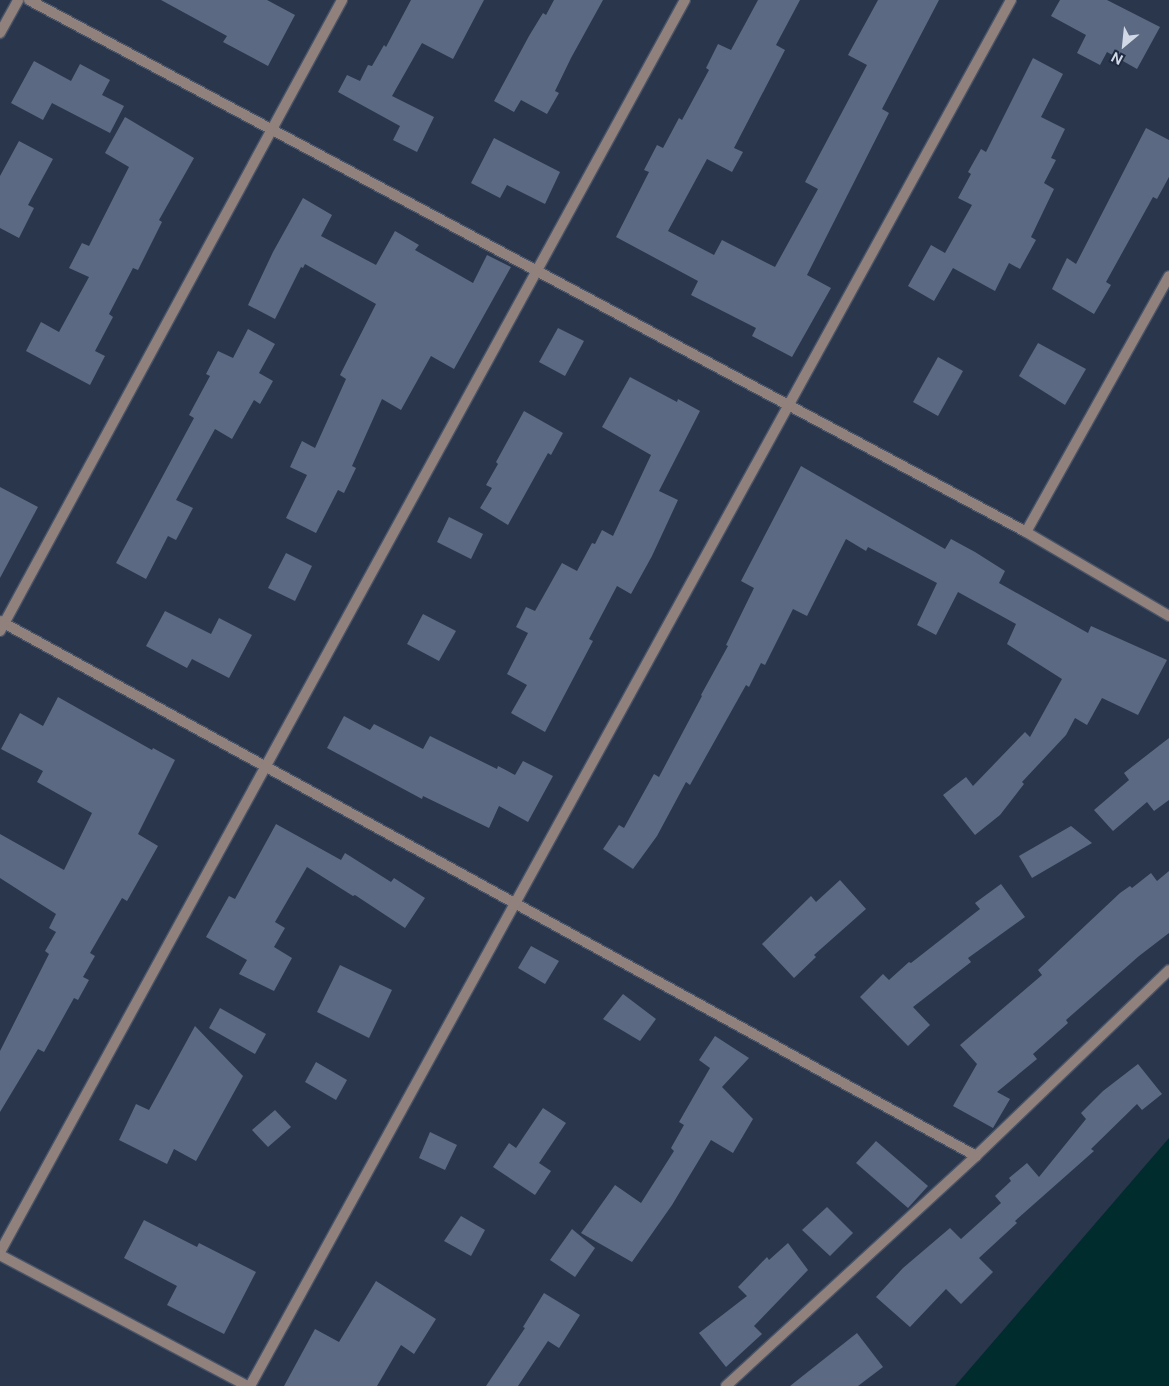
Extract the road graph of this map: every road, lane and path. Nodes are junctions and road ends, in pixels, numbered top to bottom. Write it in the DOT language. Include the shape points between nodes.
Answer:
graph roads {
  1 [pos="18,0"];
  2 [pos="29,0"];
  3 [pos="342,0"];
  4 [pos="685,0"];
  5 [pos="1011,0"];
  6 [pos="0,33"];
  7 [pos="272,130"];
  8 [pos="537,271"];
  9 [pos="1169,276"];
  10 [pos="788,405"];
  11 [pos="1026,532"];
  12 [pos="1169,616"];
  13 [pos="1,625"];
  14 [pos="266,765"];
  15 [pos="516,902"];
  16 [pos="1169,970"];
  17 [pos="976,1156"];
  18 [pos="0,1253"];
  19 [pos="249,1386"];
  20 [pos="726,1386"];
  1 -- 6 [label="street"];
  2 -- 7 [label="street"];
  3 -- 7 [label="street"];
  4 -- 8 [label="street"];
  5 -- 10 [label="street"];
  7 -- 8 [label="street"];
  7 -- 13 [label="street"];
  8 -- 10 [label="street"];
  8 -- 14 [label="street"];
  9 -- 11 [label="street"];
  10 -- 11 [label="street"];
  10 -- 15 [label="street"];
  11 -- 12 [label="street"];
  13 -- 14 [label="street"];
  14 -- 15 [label="street"];
  14 -- 18 [label="street"];
  15 -- 17 [label="street"];
  15 -- 19 [label="street"];
  16 -- 17 [label="street"];
  17 -- 20 [label="street"];
  18 -- 19 [label="street"];
}
